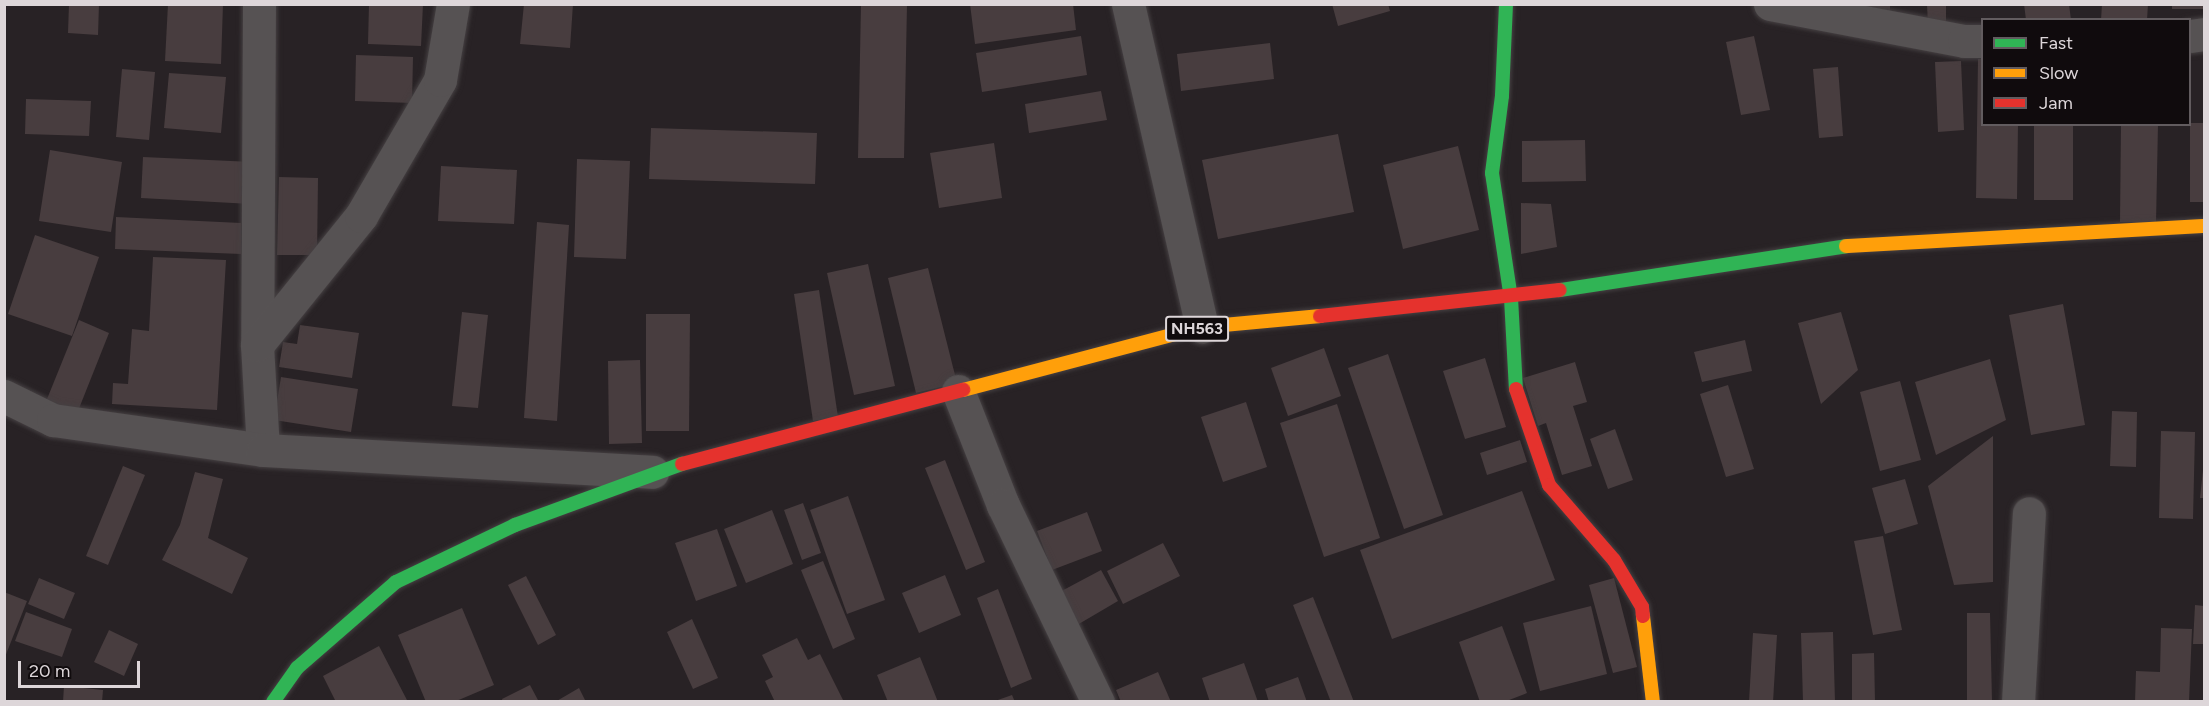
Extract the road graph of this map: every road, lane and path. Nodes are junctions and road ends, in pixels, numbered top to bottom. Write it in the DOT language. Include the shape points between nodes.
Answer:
graph roads {
  1 [pos="259,4"];
  2 [pos="453,4"];
  3 [pos="1128,4"];
  4 [pos="1506,4"];
  5 [pos="1770,4"];
  6 [pos="1981,41"];
  7 [pos="2205,226"];
  8 [pos="1511,298"];
  9 [pos="1202,327"];
  10 [pos="257,345"];
  11 [pos="958,391"];
  12 [pos="4,396"];
  13 [pos="263,450"];
  14 [pos="652,472"];
  15 [pos="2029,513"];
  16 [pos="273,702"];
  17 [pos="1098,702"];
  18 [pos="1653,702"];
  19 [pos="2018,702"];
  1 -- 10 [label="street"];
  2 -- 10 [label="street" via="440,80 361,216"];
  3 -- 9 [label="street"];
  4 -- 8 [label="main road" via="1502,96 1492,173"];
  5 -- 6 [label="street"];
  7 -- 8 [label="main road, NH563" via="1843,246"];
  8 -- 9 [label="main road, NH563"];
  8 -- 18 [label="main road" via="1516,397 1549,485 1614,560 1642,607"];
  9 -- 11 [label="main road, NH563"];
  10 -- 13 [label="street"];
  11 -- 14 [label="main road, NH563"];
  11 -- 17 [label="street" via="1003,505"];
  12 -- 13 [label="street" via="53,420"];
  13 -- 14 [label="street"];
  14 -- 16 [label="main road, NH563" via="515,525 396,582 297,668"];
  15 -- 19 [label="street"];
}
